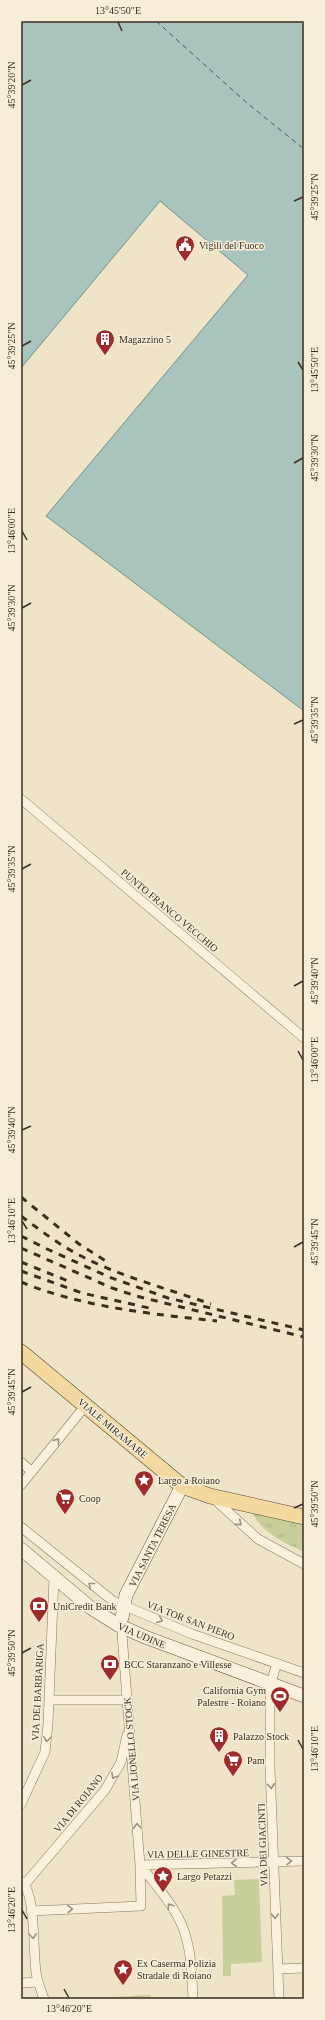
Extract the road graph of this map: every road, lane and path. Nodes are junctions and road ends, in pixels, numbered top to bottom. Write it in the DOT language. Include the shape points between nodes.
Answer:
graph roads {
  1 [pos="21,799"];
  2 [pos="304,1038"];
  3 [pos="21,1352"];
  4 [pos="86,1405"];
  5 [pos="21,1462"];
  6 [pos="32,1472"];
  7 [pos="21,1485"];
  8 [pos="182,1486"];
  9 [pos="210,1496"];
  10 [pos="304,1517"];
  11 [pos="21,1527"];
  12 [pos="21,1549"];
  13 [pos="304,1564"];
  14 [pos="54,1577"];
  15 [pos="123,1612"];
  16 [pos="122,1634"];
  17 [pos="277,1664"];
  18 [pos="304,1673"];
  19 [pos="273,1676"];
  20 [pos="276,1689"];
  21 [pos="304,1696"];
  22 [pos="49,1700"];
  23 [pos="127,1700"];
  24 [pos="129,1725"];
  25 [pos="21,1804"];
  26 [pos="304,1861"];
  27 [pos="273,1862"];
  28 [pos="140,1865"];
  29 [pos="23,1882"];
  30 [pos="31,1911"];
  31 [pos="304,1968"];
  32 [pos="278,1969"];
  33 [pos="38,1982"];
  34 [pos="21,1983"];
  35 [pos="44,1999"];
  36 [pos="193,1999"];
  37 [pos="279,1999"];
  1 -- 2 [label="street, PUNTO FRANCO VECCHIO"];
  3 -- 4 [label="main road, VIALE MIRAMARE"];
  6 -- 4 [label="street, one-way"];
  4 -- 8 [label="main road, VIALE MIRAMARE"];
  5 -- 6 [label="street"];
  6 -- 7 [label="street"];
  8 -- 9 [label="main road, VIALE MIRAMARE"];
  8 -- 15 [label="main road, VIA SANTA TERESA" via="126,1595"];
  9 -- 10 [label="main road, VIALE MIRAMARE"];
  9 -- 13 [label="street, VIALE MIRAMARE, one-way" via="258,1539"];
  15 -- 11 [label="street, VIA TOR SAN PIERO, one-way"];
  12 -- 14 [label="main road, VIA UDINE"];
  14 -- 20 [label="main road, VIA UDINE" via="91,1608 118,1625"];
  14 -- 22 [label="street, VIA DEI BARBARIGA"];
  15 -- 17 [label="street, VIA TOR SAN PIERO, one-way"];
  16 -- 23 [label="street, VIA LIONELLO STOCK"];
  17 -- 18 [label="street, VIA TOR SAN PIERO"];
  17 -- 19 [label="street"];
  20 -- 21 [label="main road, VIA UDINE"];
  20 -- 27 [label="street, VIA DEI GIACINTI, one-way" via="270,1767"];
  22 -- 23 [label="street"];
  22 -- 25 [label="street, VIA DEI BARBARIGA, one-way" via="45,1752"];
  23 -- 24 [label="street, VIA LIONELLO STOCK"];
  28 -- 24 [label="street, VIA LIONELLO STOCK, one-way"];
  24 -- 29 [label="street, VIA DI ROIANO, one-way" via="120,1762 105,1790"];
  27 -- 26 [label="street, VIA DELLE GINESTRE, one-way"];
  27 -- 28 [label="street, VIA DELLE GINESTRE, one-way"];
  27 -- 32 [label="street, VIA DEI GIACINTI, one-way"];
  30 -- 28 [label="street, VIA LIONELLO STOCK, one-way" via="141,1906"];
  36 -- 28 [label="street, one-way" via="188,1940 176,1914"];
  29 -- 30 [label="street" via="30,1896"];
  30 -- 33 [label="street, one-way"];
  31 -- 32 [label="street"];
  32 -- 37 [label="street, VIA DEI GIACINTI"];
  33 -- 34 [label="street"];
  33 -- 35 [label="street"];
}
